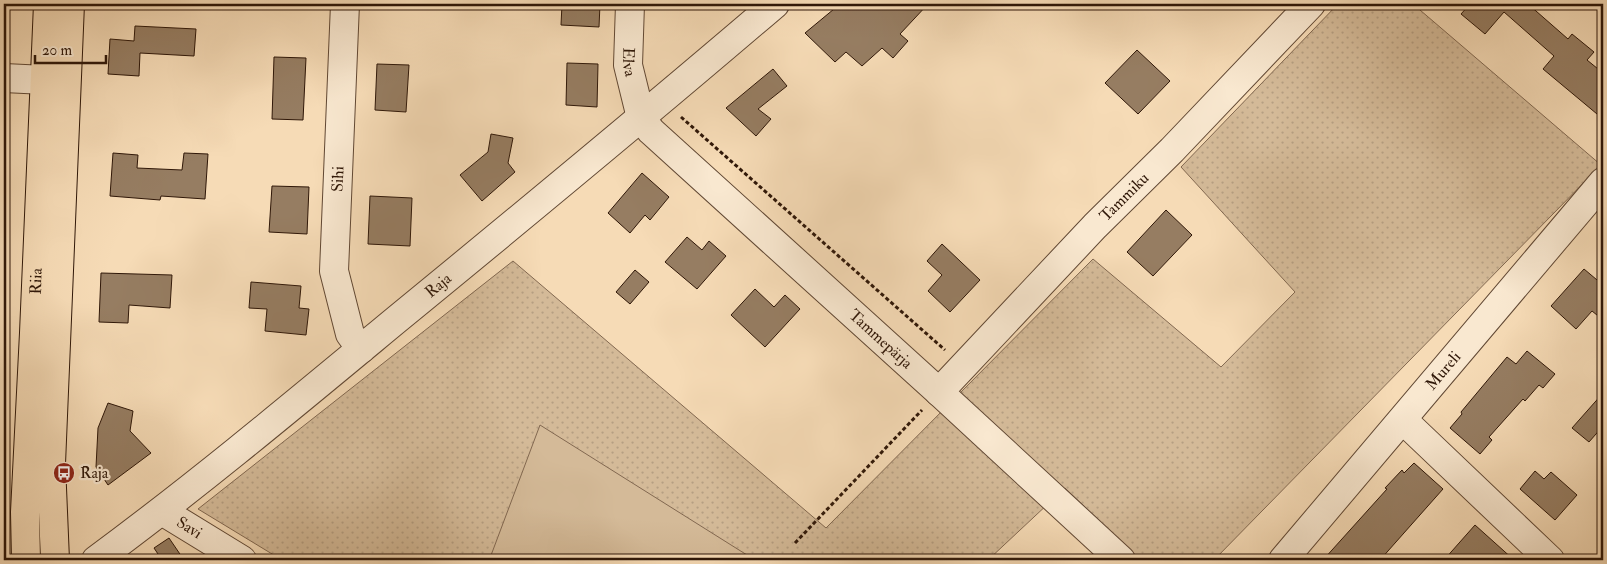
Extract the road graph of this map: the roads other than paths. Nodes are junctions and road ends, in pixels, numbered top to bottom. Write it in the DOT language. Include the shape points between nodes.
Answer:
graph roads {
  1 [pos="48,4"];
  2 [pos="70,4"];
  3 [pos="344,4"];
  4 [pos="630,4"];
  5 [pos="775,4"];
  6 [pos="1311,4"];
  7 [pos="4,78"];
  8 [pos="56,80"];
  9 [pos="641,118"];
  10 [pos="1603,182"];
  11 [pos="361,349"];
  12 [pos="939,392"];
  13 [pos="1403,420"];
  14 [pos="162,511"];
  15 [pos="26,560"];
  16 [pos="55,560"];
  17 [pos="96,560"];
  18 [pos="242,560"];
  19 [pos="1121,560"];
  20 [pos="1283,560"];
  21 [pos="1550,560"];
  1 -- 8 [label="highway, Riia"];
  2 -- 8 [label="highway, Riia"];
  3 -- 11 [label="street, Sihi" via="334,271 350,334"];
  4 -- 9 [label="street, Elva" via="628,65"];
  5 -- 9 [label="street, Raja"];
  6 -- 12 [label="street, Tammiku"];
  7 -- 8 [label="street"];
  8 -- 15 [label="highway, Riia" via="35,324 25,512"];
  8 -- 16 [label="highway, Riia" via="51,464"];
  9 -- 11 [label="street, Raja"];
  9 -- 12 [label="street, Tammepärja" via="651,131"];
  10 -- 13 [label="street, Mureli"];
  11 -- 14 [label="street, Raja"];
  12 -- 19 [label="street, Tammepärja"];
  13 -- 20 [label="street, Mureli"];
  13 -- 21 [label="street"];
  14 -- 17 [label="street, Raja"];
  14 -- 18 [label="street, Savi"];
}
